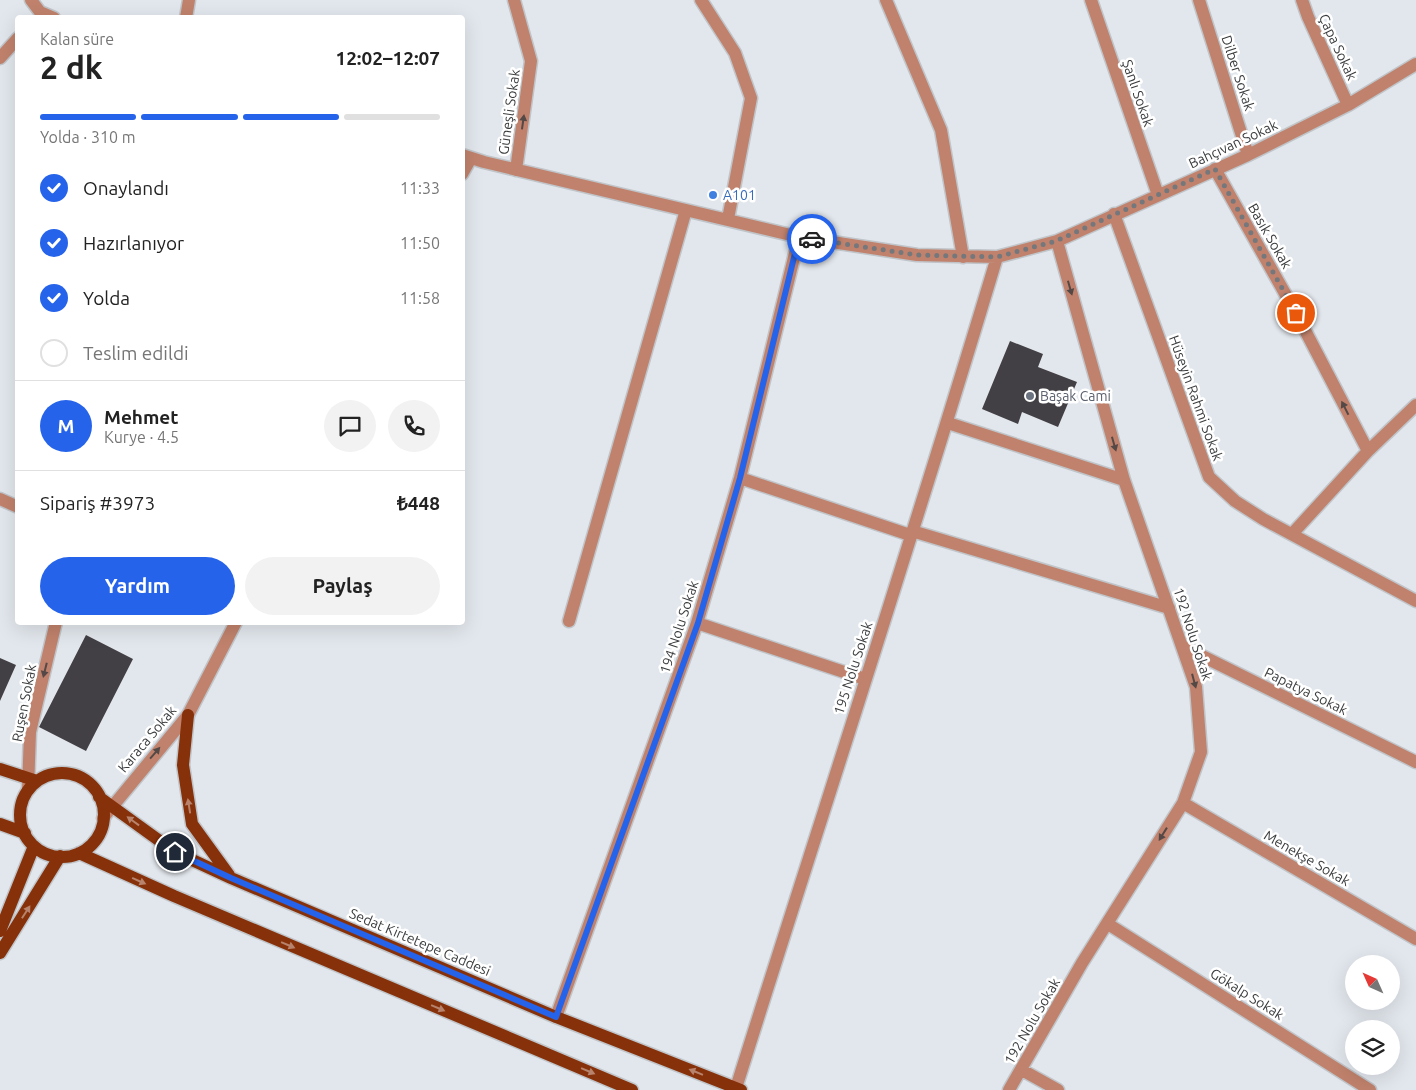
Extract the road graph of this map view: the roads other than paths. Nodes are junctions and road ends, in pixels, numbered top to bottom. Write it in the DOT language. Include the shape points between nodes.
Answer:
graph roads {
  1 [pos="31,0"];
  2 [pos="189,0"];
  3 [pos="514,0"];
  4 [pos="701,0"];
  5 [pos="886,0"];
  6 [pos="1091,0"];
  7 [pos="1199,0"];
  8 [pos="1302,0"];
  9 [pos="38,15"];
  10 [pos="186,15"];
  11 [pos="15,41"];
  12 [pos="0,58"];
  13 [pos="1416,64"];
  14 [pos="1348,105"];
  15 [pos="1248,155"];
  16 [pos="467,157"];
  17 [pos="1215,169"];
  18 [pos="516,170"];
  19 [pos="1158,195"];
  20 [pos="686,210"];
  21 [pos="1114,214"];
  22 [pos="728,219"];
  23 [pos="799,237"];
  24 [pos="1056,241"];
  25 [pos="963,257"];
  26 [pos="997,257"];
  27 [pos="1416,405"];
  28 [pos="948,423"];
  29 [pos="1368,451"];
  30 [pos="740,478"];
  31 [pos="1124,480"];
  32 [pos="0,499"];
  33 [pos="15,506"];
  34 [pos="911,533"];
  35 [pos="1292,534"];
  36 [pos="1416,601"];
  37 [pos="1169,608"];
  38 [pos="569,621"];
  39 [pos="698,623"];
  40 [pos="55,625"];
  41 [pos="234,625"];
  42 [pos="1184,647"];
  43 [pos="865,679"];
  44 [pos="188,715"];
  45 [pos="1416,762"];
  46 [pos="0,769"];
  47 [pos="31,783"];
  48 [pos="100,797"];
  49 [pos="1182,803"];
  50 [pos="112,806"];
  51 [pos="103,818"];
  52 [pos="0,824"];
  53 [pos="24,834"];
  54 [pos="34,846"];
  55 [pos="79,853"];
  56 [pos="60,856"];
  57 [pos="231,878"];
  58 [pos="1108,924"];
  59 [pos="0,931"];
  60 [pos="1416,939"];
  61 [pos="0,953"];
  62 [pos="556,1017"];
  63 [pos="1022,1070"];
  64 [pos="739,1089"];
  65 [pos="632,1090"];
  66 [pos="1009,1090"];
  67 [pos="1058,1090"];
  68 [pos="1370,1090"];
  1 -- 9 [label="street"];
  2 -- 10 [label="street"];
  18 -- 3 [label="street, Güneşli Sokak, one-way" via="531,61"];
  4 -- 22 [label="street" via="735,53 751,98"];
  5 -- 25 [label="street" via="940,130"];
  6 -- 19 [label="street, Şanlı Sokak"];
  7 -- 15 [label="street, Dilber Sokak"];
  8 -- 14 [label="street, Çapa Sokak"];
  11 -- 12 [label="street"];
  13 -- 14 [label="street, Bahçıvan Sokak"];
  14 -- 15 [label="street, Bahçıvan Sokak"];
  15 -- 17 [label="street, Bahçıvan Sokak"];
  16 -- 18 [label="street, Bahçıvan Sokak"];
  17 -- 19 [label="street, Bahçıvan Sokak"];
  29 -- 17 [label="street, Basık Sokak, one-way" via="1296,313"];
  18 -- 20 [label="street, Bahçıvan Sokak"];
  19 -- 21 [label="street, Bahçıvan Sokak"];
  20 -- 22 [label="street, Bahçıvan Sokak"];
  20 -- 38 [label="street"];
  21 -- 24 [label="street, Bahçıvan Sokak"];
  21 -- 35 [label="street, Hüseyin Rahmi Sokak" via="1209,477 1234,501"];
  22 -- 23 [label="street, Bahçıvan Sokak"];
  23 -- 25 [label="street, Bahçıvan Sokak" via="917,255"];
  23 -- 30 [label="street, 194 Nolu Sokak"];
  24 -- 26 [label="street, Bahçıvan Sokak"];
  24 -- 31 [label="street, 192 Nolu Sokak, one-way"];
  25 -- 26 [label="street, Bahçıvan Sokak"];
  26 -- 28 [label="street, 195 Nolu Sokak"];
  27 -- 29 [label="street"];
  28 -- 31 [label="street"];
  28 -- 34 [label="street, 195 Nolu Sokak"];
  29 -- 35 [label="street"];
  30 -- 34 [label="street"];
  30 -- 39 [label="street, 194 Nolu Sokak"];
  31 -- 37 [label="street, 192 Nolu Sokak"];
  32 -- 33 [label="street"];
  34 -- 37 [label="street"];
  34 -- 43 [label="street, 195 Nolu Sokak"];
  35 -- 36 [label="street, Hüseyin Rahmi Sokak"];
  37 -- 42 [label="street, 192 Nolu Sokak"];
  39 -- 43 [label="street"];
  39 -- 62 [label="street, 194 Nolu Sokak"];
  40 -- 47 [label="street, Ruşen Sokak, one-way" via="30,732"];
  41 -- 44 [label="street, Karaca Sokak"];
  42 -- 45 [label="street, Papatya Sokak"];
  42 -- 49 [label="street, 192 Nolu Sokak, one-way" via="1196,687 1201,752"];
  43 -- 64 [label="street, 195 Nolu Sokak"];
  50 -- 44 [label="street, Karaca Sokak, one-way"];
  57 -- 44 [label="main road, one-way" via="192,824 182,765"];
  46 -- 47 [label="main road"];
  47 -- 48 [label="main road" via="47,776 69,774 89,783"];
  47 -- 53 [label="main road" via="22,802 20,816"];
  48 -- 50 [label="main road, Sedat Kirtetepe Caddesi"];
  48 -- 51 [label="main road"];
  49 -- 58 [label="street, 192 Nolu Sokak, one-way"];
  49 -- 60 [label="street, Menekşe Sokak"];
  50 -- 51 [label="street, Karaca Sokak"];
  57 -- 50 [label="main road, Sedat Kirtetepe Caddesi, one-way" via="175,852"];
  51 -- 55 [label="main road" via="98,835"];
  52 -- 53 [label="main road"];
  53 -- 54 [label="main road"];
  54 -- 56 [label="main road" via="42,852"];
  54 -- 59 [label="main road"];
  55 -- 56 [label="main road"];
  55 -- 65 [label="main road, one-way"];
  61 -- 56 [label="main road, one-way"];
  57 -- 62 [label="main road, Sedat Kirtetepe Caddesi"];
  58 -- 63 [label="street, 192 Nolu Sokak" via="1082,963"];
  58 -- 68 [label="street, Gökalp Sokak"];
  64 -- 62 [label="main road, Sedat Kirtetepe Caddesi, one-way"];
  63 -- 66 [label="street, 192 Nolu Sokak"];
  63 -- 67 [label="street"];
}
